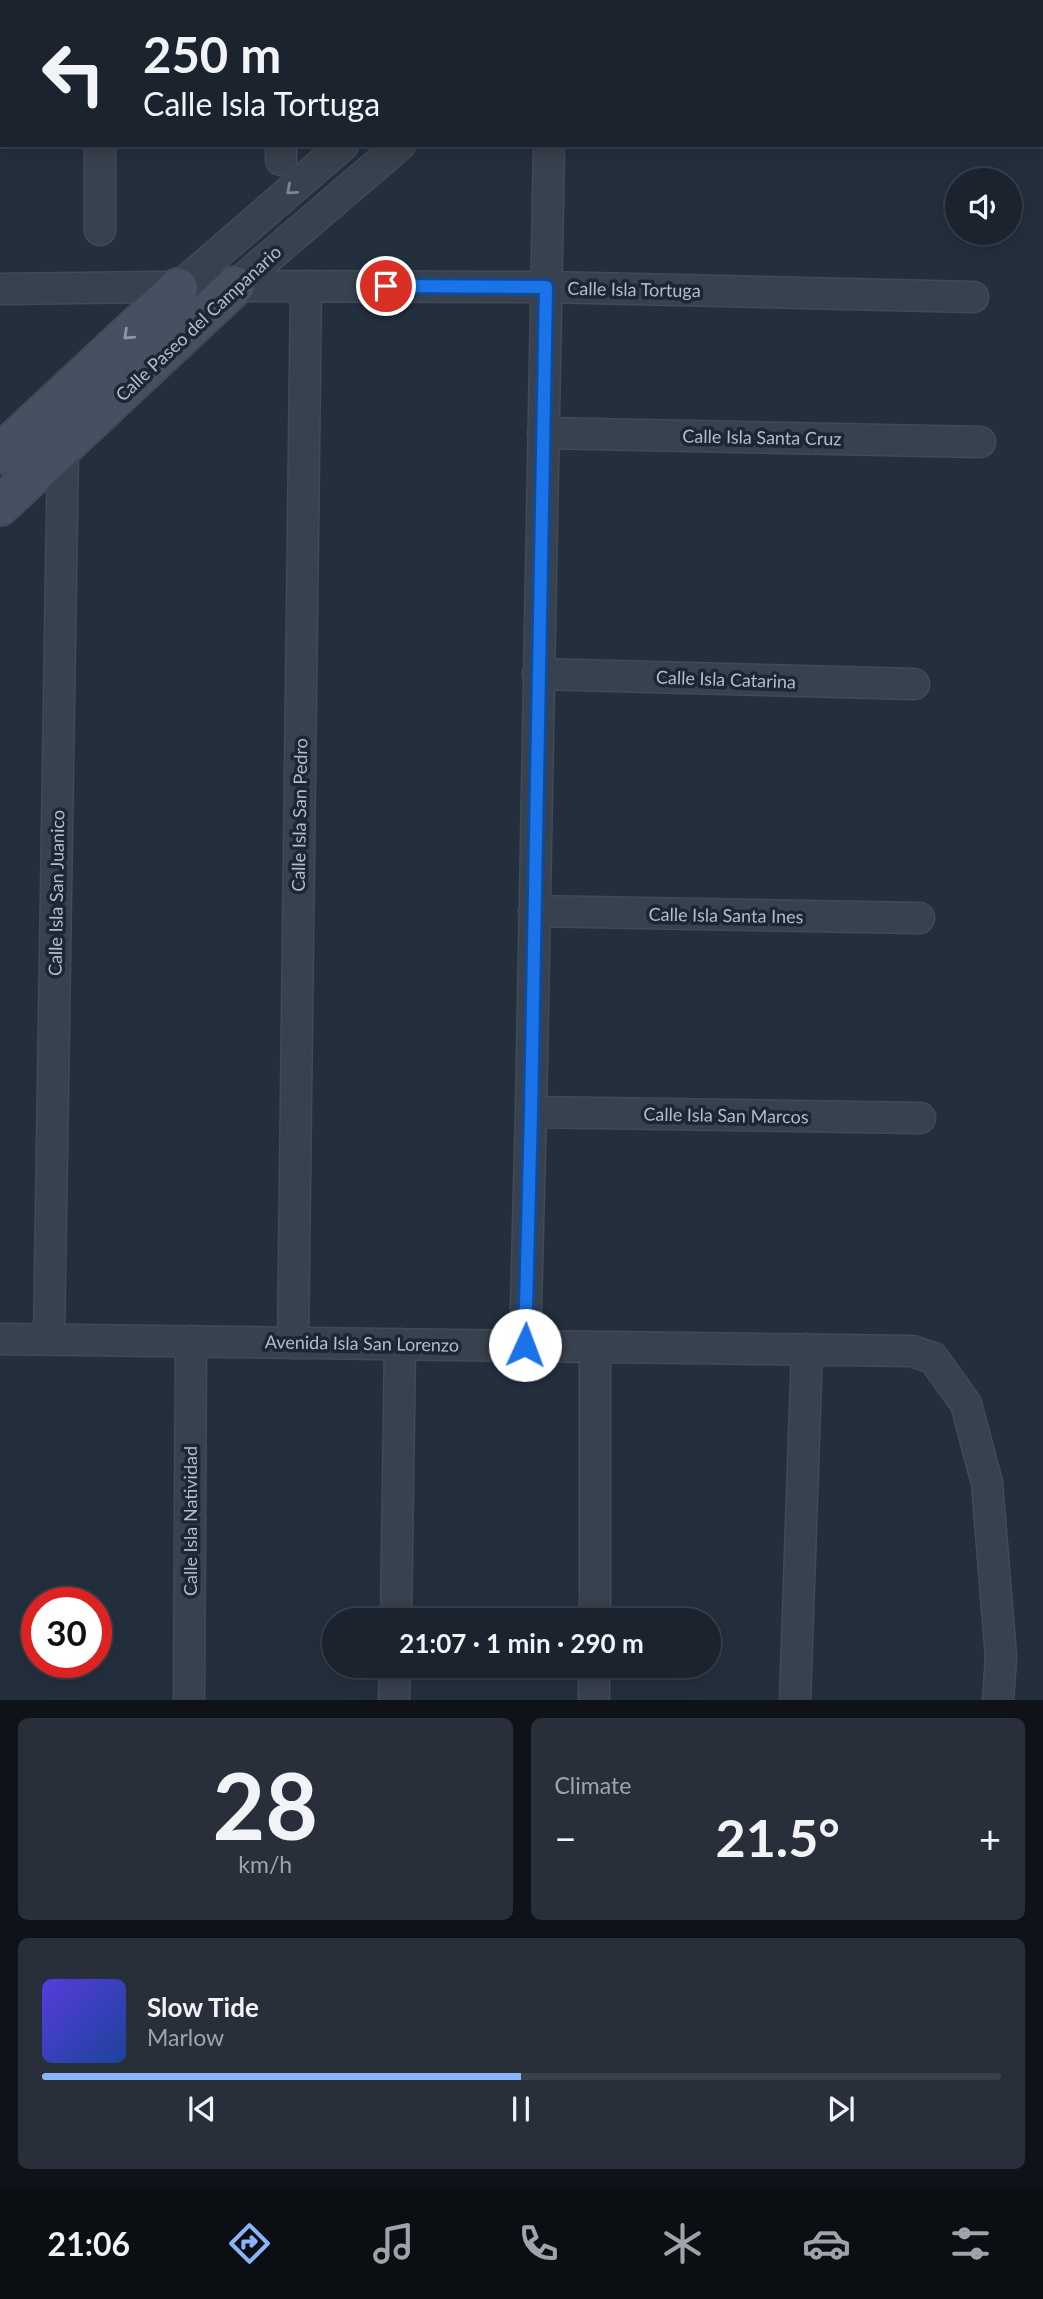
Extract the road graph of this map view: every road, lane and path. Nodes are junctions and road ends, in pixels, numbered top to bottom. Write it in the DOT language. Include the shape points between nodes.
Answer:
graph roads {
  1 [pos="100,147"];
  2 [pos="340,147"];
  3 [pos="398,147"];
  4 [pos="549,147"];
  5 [pos="100,230"];
  6 [pos="235,286"];
  7 [pos="306,286"];
  8 [pos="546,287"];
  9 [pos="178,288"];
  10 [pos="0,289"];
  11 [pos="973,297"];
  12 [pos="543,433"];
  13 [pos="980,442"];
  14 [pos="63,448"];
  15 [pos="0,454"];
  16 [pos="0,506"];
  17 [pos="538,674"];
  18 [pos="914,684"];
  19 [pos="534,911"];
  20 [pos="919,918"];
  21 [pos="531,1112"];
  22 [pos="920,1118"];
  23 [pos="0,1339"];
  24 [pos="49,1339"];
  25 [pos="191,1341"];
  26 [pos="293,1343"];
  27 [pos="400,1344"];
  28 [pos="525,1345"];
  29 [pos="595,1347"];
  30 [pos="807,1349"];
  31 [pos="396,1608"];
  32 [pos="594,1608"];
  33 [pos="395,1678"];
  34 [pos="594,1678"];
  35 [pos="189,1700"];
  36 [pos="394,1700"];
  37 [pos="594,1700"];
  38 [pos="795,1700"];
  39 [pos="998,1700"];
  1 -- 5 [label="street"];
  2 -- 9 [label="street, Calle Paseo del Campanario, one-way"];
  3 -- 6 [label="street, Calle Paseo del Campanario"];
  4 -- 8 [label="street"];
  6 -- 7 [label="street, Calle Isla Tortuga"];
  6 -- 9 [label="street, Calle Isla Tortuga"];
  6 -- 14 [label="street, Calle Paseo del Campanario"];
  7 -- 8 [label="street, Calle Isla Tortuga"];
  7 -- 26 [label="street, Calle Isla San Pedro"];
  8 -- 11 [label="street, Calle Isla Tortuga"];
  8 -- 12 [label="street"];
  9 -- 10 [label="street, Calle Isla Tortuga"];
  9 -- 15 [label="street, Calle Paseo del Campanario, one-way"];
  12 -- 13 [label="street, Calle Isla Santa Cruz"];
  12 -- 17 [label="street"];
  14 -- 16 [label="street, Calle Paseo del Campanario"];
  14 -- 24 [label="street, Calle Isla San Juanico"];
  17 -- 18 [label="street, Calle Isla Catarina"];
  17 -- 19 [label="street"];
  19 -- 20 [label="street, Calle Isla Santa Ines"];
  19 -- 21 [label="street"];
  21 -- 22 [label="street, Calle Isla San Marcos"];
  21 -- 28 [label="street"];
  23 -- 24 [label="street, Avenida Isla San Lorenzo"];
  24 -- 25 [label="street, Avenida Isla San Lorenzo"];
  25 -- 26 [label="street, Avenida Isla San Lorenzo"];
  25 -- 35 [label="street, Calle Isla Natividad"];
  26 -- 27 [label="street, Avenida Isla San Lorenzo"];
  27 -- 28 [label="street, Avenida Isla San Lorenzo"];
  27 -- 31 [label="street"];
  28 -- 29 [label="street, Avenida Isla San Lorenzo"];
  29 -- 30 [label="street, Avenida Isla San Lorenzo"];
  29 -- 32 [label="street"];
  30 -- 38 [label="street"];
  30 -- 39 [label="street, Avenida Isla San Lorenzo" via="912,1351 933,1358 966,1404 987,1483 1001,1657"];
  33 -- 36 [label="street"];
  34 -- 37 [label="street"];
}
